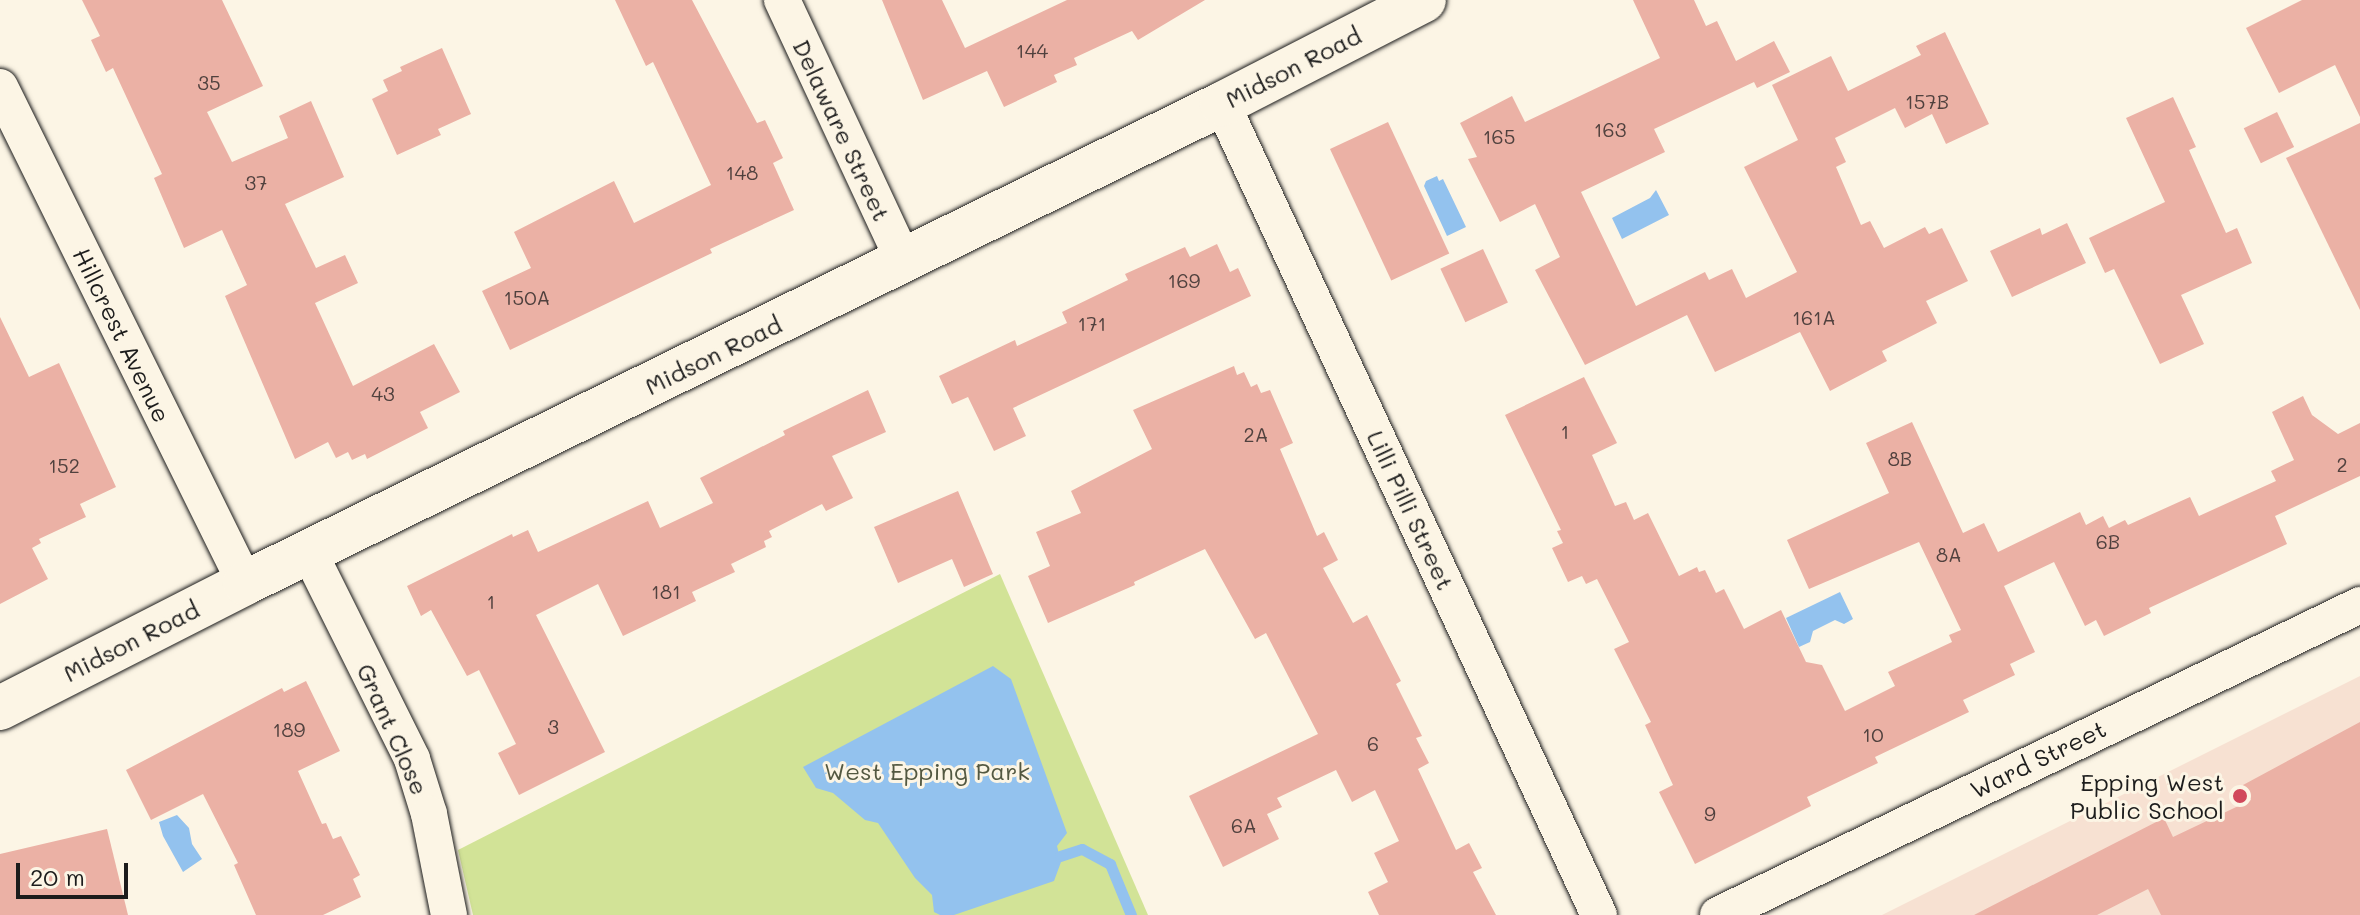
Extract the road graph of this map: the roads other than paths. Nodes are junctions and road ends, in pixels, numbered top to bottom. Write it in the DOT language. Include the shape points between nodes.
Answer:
graph roads {
  1 [pos="782,0"];
  2 [pos="1424,0"];
  3 [pos="0,87"];
  4 [pos="1222,104"];
  5 [pos="903,260"];
  6 [pos="309,552"];
  7 [pos="245,583"];
  8 [pos="2360,605"];
  9 [pos="0,708"];
  10 [pos="449,915"];
  11 [pos="1599,915"];
  12 [pos="1718,915"];
  1 -- 5 [label="street, Delaware Street"];
  2 -- 4 [label="street, Midson Road"];
  3 -- 7 [label="street, Hillcrest Avenue"];
  4 -- 5 [label="street, Midson Road"];
  4 -- 11 [label="street, Lilli Pilli Street"];
  5 -- 6 [label="street, Midson Road"];
  6 -- 7 [label="street, Midson Road"];
  6 -- 10 [label="street, Grant Close" via="412,759"];
  7 -- 9 [label="street, Midson Road"];
  8 -- 12 [label="street, Ward Street"];
}
